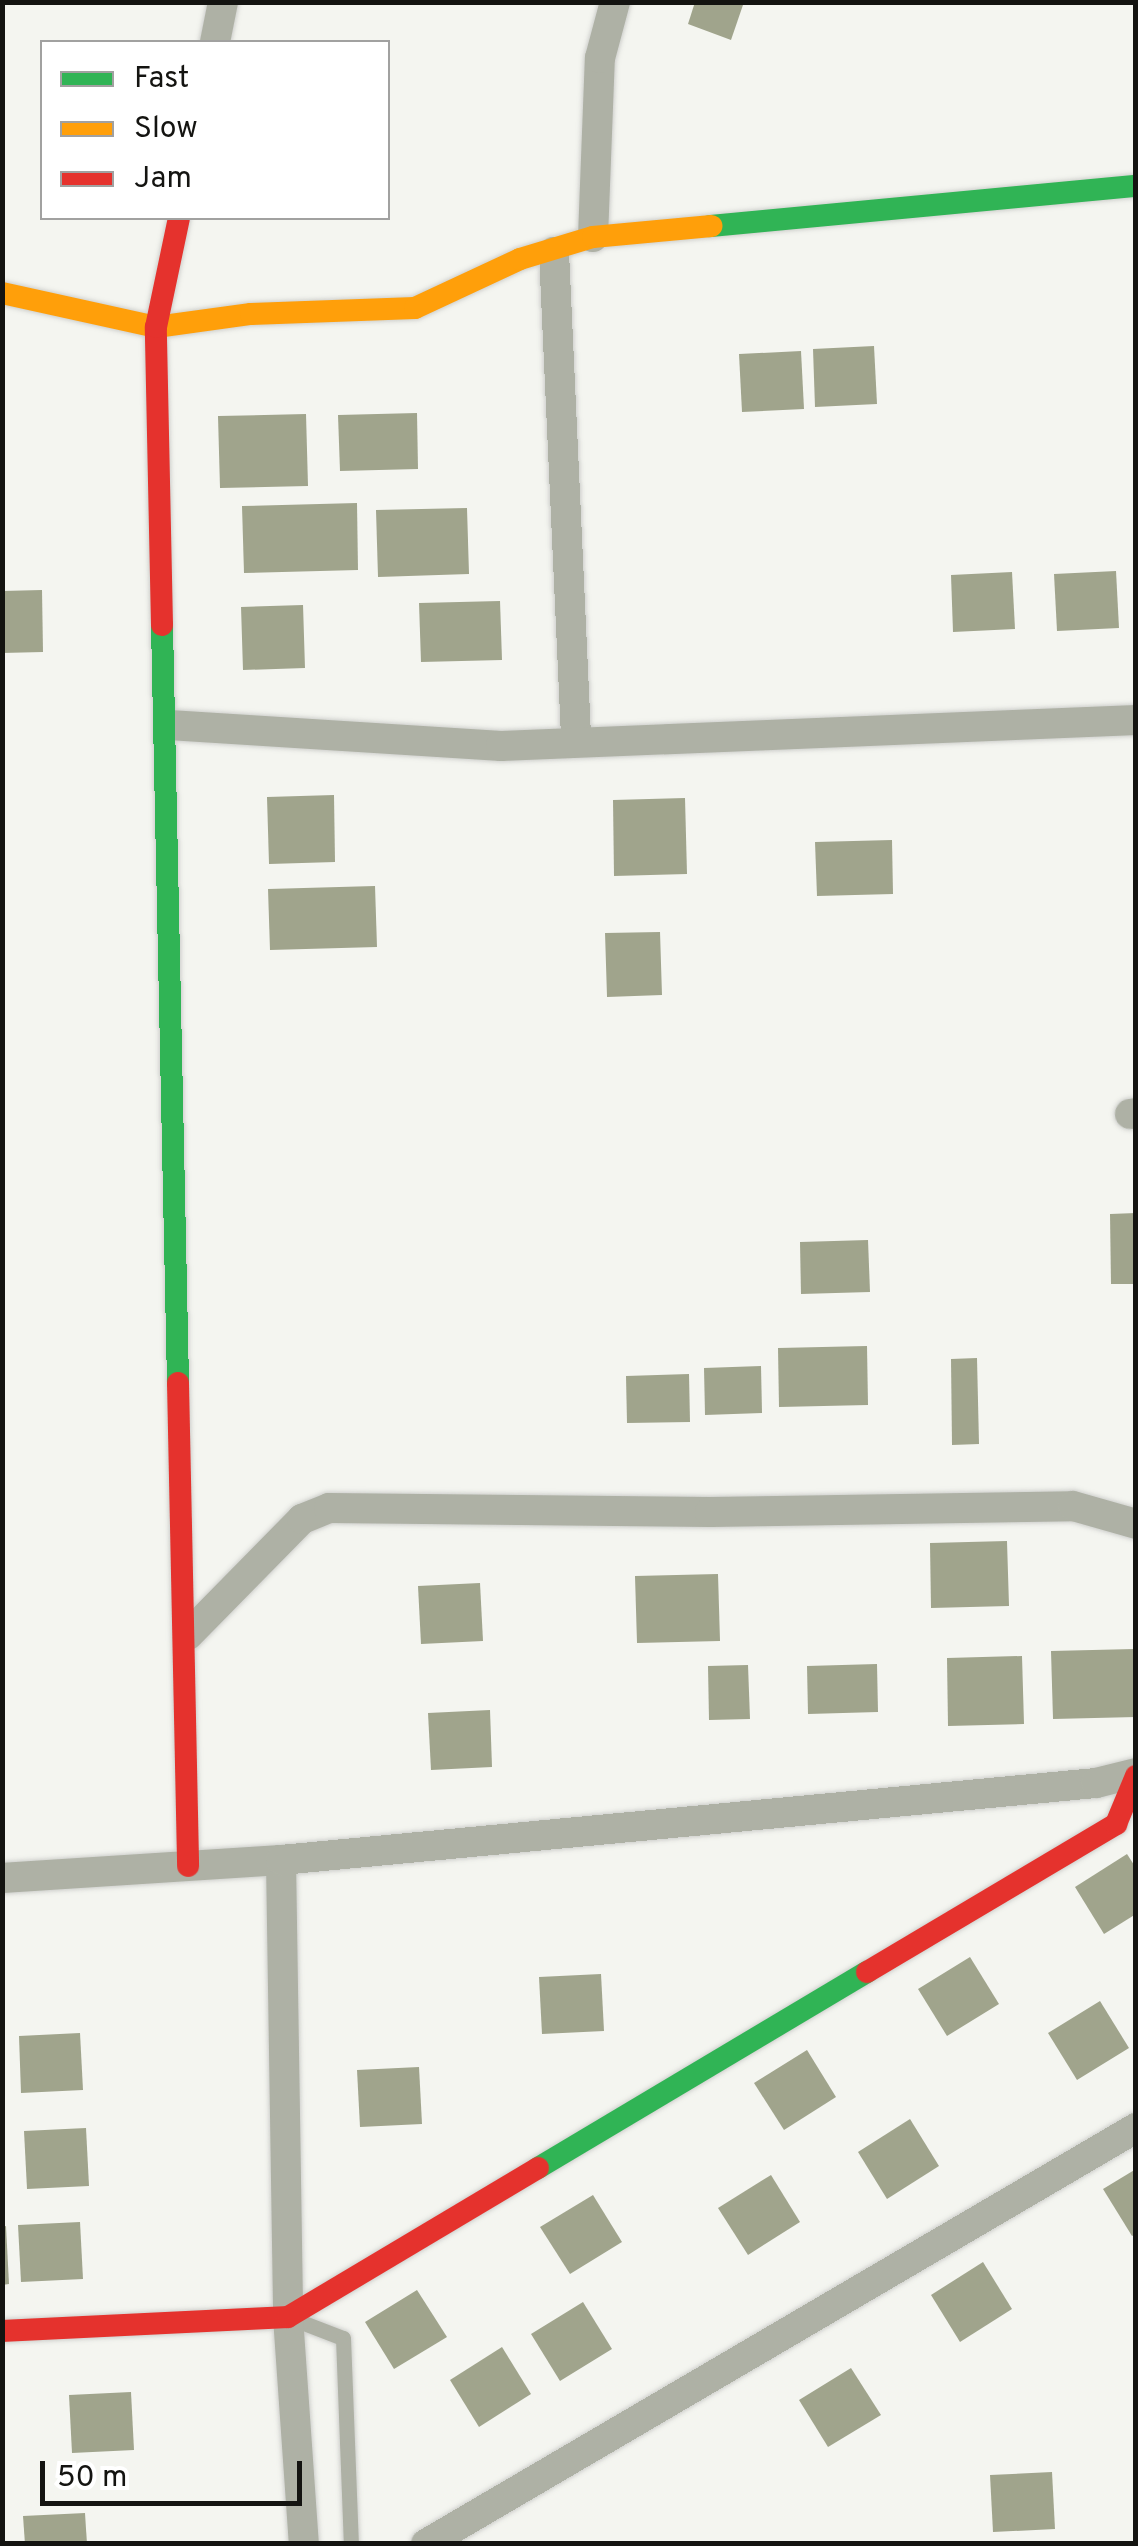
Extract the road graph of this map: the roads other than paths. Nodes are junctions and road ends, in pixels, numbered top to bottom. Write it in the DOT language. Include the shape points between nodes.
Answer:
graph roads {
  1 [pos="223,2"];
  2 [pos="615,2"];
  3 [pos="215,40"];
  4 [pos="1136,186"];
  5 [pos="179,220"];
  6 [pos="593,238"];
  7 [pos="554,252"];
  8 [pos="2,294"];
  9 [pos="156,327"];
  10 [pos="1136,720"];
  11 [pos="170,725"];
  12 [pos="576,742"];
  13 [pos="1136,1524"];
  14 [pos="188,1635"];
  15 [pos="1136,1775"];
  16 [pos="281,1860"];
  17 [pos="188,1866"];
  18 [pos="2,1878"];
  19 [pos="1136,2128"];
  20 [pos="288,2316"];
  21 [pos="2,2331"];
  22 [pos="304,2544"];
  23 [pos="351,2544"];
  24 [pos="426,2544"];
  1 -- 3 [label="street"];
  2 -- 6 [label="street" via="600,58"];
  4 -- 6 [label="street"];
  5 -- 9 [label="street"];
  6 -- 7 [label="street"];
  7 -- 9 [label="street" via="520,259 415,308 252,314"];
  7 -- 12 [label="street"];
  8 -- 9 [label="street"];
  9 -- 11 [label="street"];
  10 -- 12 [label="street"];
  11 -- 12 [label="street" via="501,746"];
  11 -- 14 [label="street"];
  13 -- 14 [label="street" via="1073,1506 710,1512 329,1508 302,1519"];
  14 -- 17 [label="street"];
  15 -- 16 [label="street"];
  15 -- 20 [label="street" via="1116,1824"];
  16 -- 17 [label="street"];
  16 -- 20 [label="street"];
  17 -- 18 [label="street"];
  19 -- 24 [label="street"];
  20 -- 21 [label="street"];
  20 -- 22 [label="street"];
  20 -- 23 [label="lane" via="343,2338"];
}
